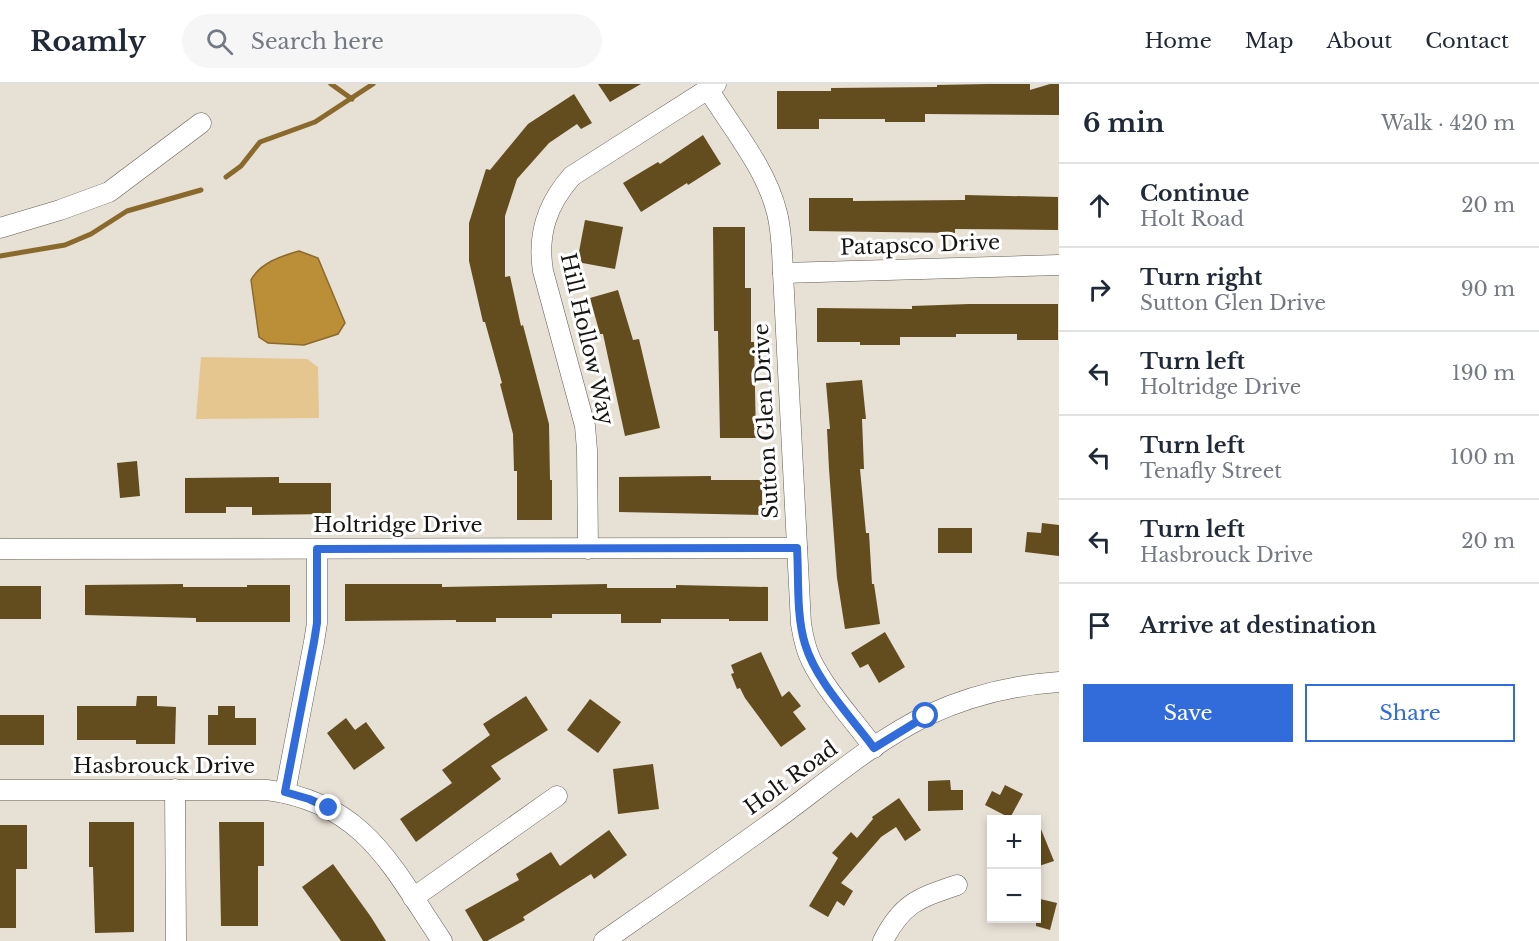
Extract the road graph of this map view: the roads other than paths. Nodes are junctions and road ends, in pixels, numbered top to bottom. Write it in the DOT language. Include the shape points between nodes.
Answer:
graph roads {
  1 [pos="712,86"];
  2 [pos="201,123"];
  3 [pos="0,228"];
  4 [pos="1059,265"];
  5 [pos="783,273"];
  6 [pos="797,548"];
  7 [pos="0,549"];
  8 [pos="317,549"];
  9 [pos="588,549"];
  10 [pos="1059,682"];
  11 [pos="874,748"];
  12 [pos="175,789"];
  13 [pos="0,790"];
  14 [pos="285,792"];
  15 [pos="557,796"];
  16 [pos="957,885"];
  17 [pos="413,898"];
  18 [pos="177,941"];
  19 [pos="442,941"];
  20 [pos="604,941"];
  21 [pos="883,941"];
  1 -- 5 [label="street, Sutton Glen Drive" via="772,196 778,215"];
  1 -- 9 [label="street, Hill Hollow Way" via="572,176 553,202 543,228 543,271 585,426"];
  2 -- 3 [label="street" via="109,192"];
  4 -- 5 [label="street, Patapsco Drive"];
  5 -- 6 [label="street, Sutton Glen Drive"];
  6 -- 9 [label="street, Holtridge Drive"];
  6 -- 11 [label="street, Sutton Glen Drive" via="801,624 811,659"];
  7 -- 8 [label="street, Holtridge Drive"];
  8 -- 9 [label="street, Holtridge Drive"];
  8 -- 14 [label="street" via="317,623"];
  10 -- 11 [label="street, Holt Road" via="1009,688 959,702 926,716"];
  11 -- 20 [label="street, Holt Road"];
  12 -- 13 [label="street, Hasbrouck Drive"];
  12 -- 14 [label="street, Hasbrouck Drive"];
  12 -- 18 [label="street"];
  14 -- 17 [label="street, Hasbrouck Drive" via="309,799 351,821 381,853"];
  15 -- 17 [label="street"];
  16 -- 21 [label="street" via="911,903"];
  17 -- 19 [label="street, Hasbrouck Drive"];
}
